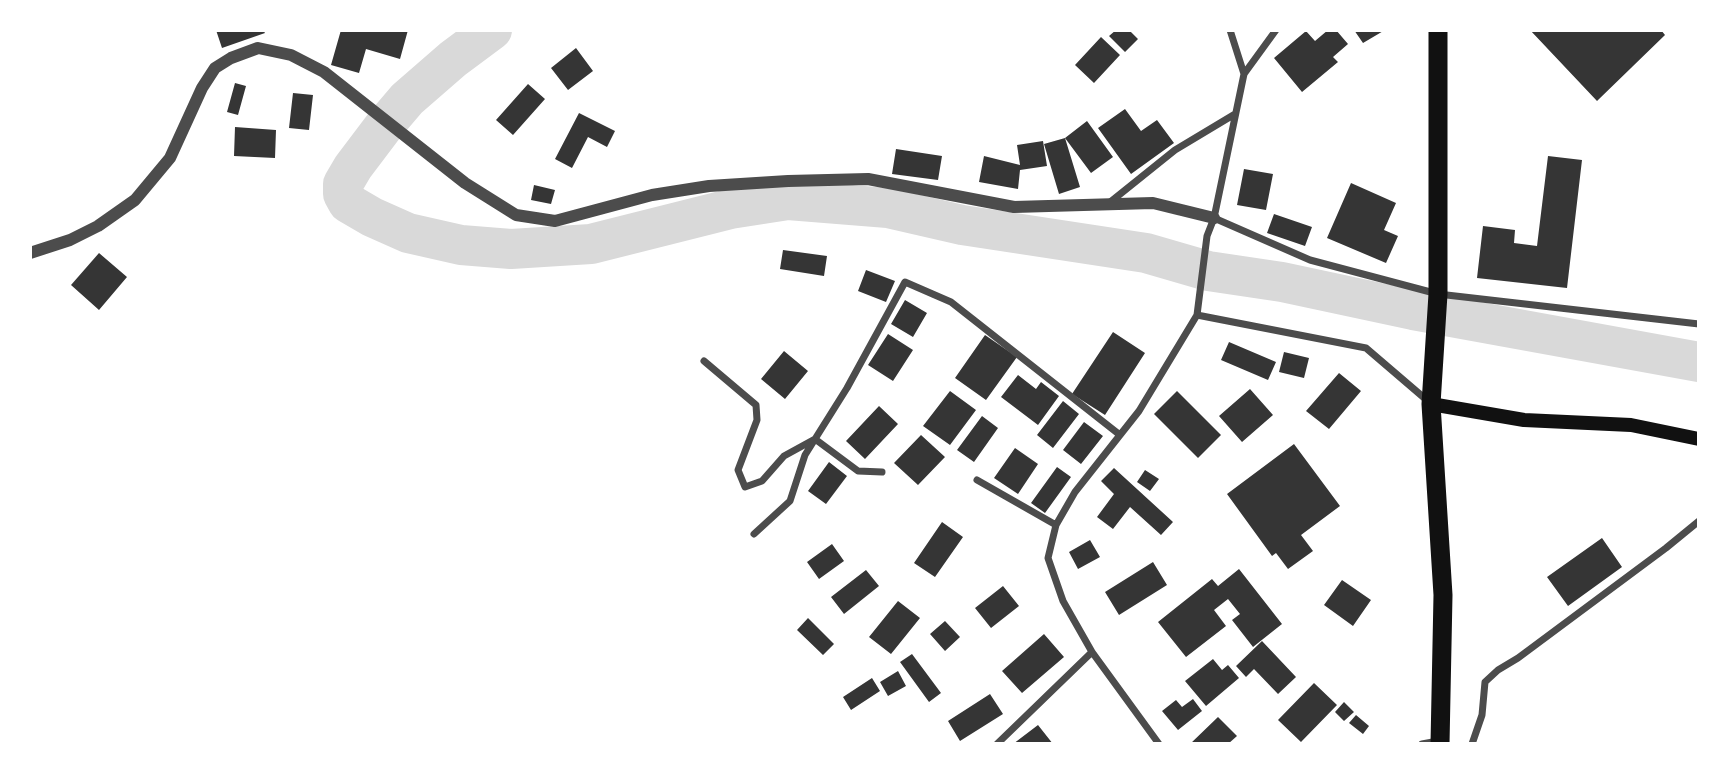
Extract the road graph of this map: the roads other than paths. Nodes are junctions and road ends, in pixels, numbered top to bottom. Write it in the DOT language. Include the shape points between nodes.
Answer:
graph roads {
  1 [pos="1230,30"];
  2 [pos="1276,30"];
  3 [pos="1438,30"];
  4 [pos="1244,74"];
  5 [pos="1236,114"];
  6 [pos="1109,203"];
  7 [pos="1214,218"];
  8 [pos="30,253"];
  9 [pos="1438,294"];
  10 [pos="1197,315"];
  11 [pos="1699,324"];
  12 [pos="704,361"];
  13 [pos="1431,404"];
  14 [pos="1120,435"];
  15 [pos="815,439"];
  16 [pos="1699,439"];
  17 [pos="882,472"];
  18 [pos="977,480"];
  19 [pos="1699,520"];
  20 [pos="1056,525"];
  21 [pos="754,534"];
  22 [pos="1092,652"];
  23 [pos="1434,743"];
  24 [pos="997,744"];
  25 [pos="1159,744"];
  26 [pos="1472,744"];
  1 -- 4 [label="street"];
  2 -- 4 [label="street"];
  3 -- 9 [label="highway"];
  4 -- 5 [label="street"];
  5 -- 6 [label="street" via="1175,150"];
  5 -- 7 [label="street"];
  6 -- 7 [label="street" via="1153,203"];
  6 -- 8 [label="street" via="1014,207 868,179 709,186 652,195 555,221 516,215 465,183 324,72 291,55 258,48 215,68 170,158 135,200 98,226"];
  7 -- 9 [label="street" via="1310,260"];
  7 -- 10 [label="street" via="1207,236"];
  9 -- 11 [label="street"];
  9 -- 13 [label="highway"];
  10 -- 13 [label="street" via="1366,348"];
  10 -- 14 [label="street"];
  12 -- 15 [label="street" via="756,405 757,419 738,470 745,487 762,481 784,456"];
  13 -- 16 [label="main road" via="1524,419 1630,425"];
  13 -- 23 [label="highway" via="1443,595"];
  14 -- 15 [label="street" via="951,302 905,282"];
  14 -- 20 [label="street" via="1075,492"];
  15 -- 17 [label="street" via="858,471"];
  15 -- 21 [label="street" via="790,501"];
  18 -- 20 [label="street"];
  19 -- 26 [label="street" via="1485,682 1482,715"];
  20 -- 22 [label="street" via="1048,558 1063,601"];
  22 -- 24 [label="street"];
  22 -- 25 [label="street"];
}
